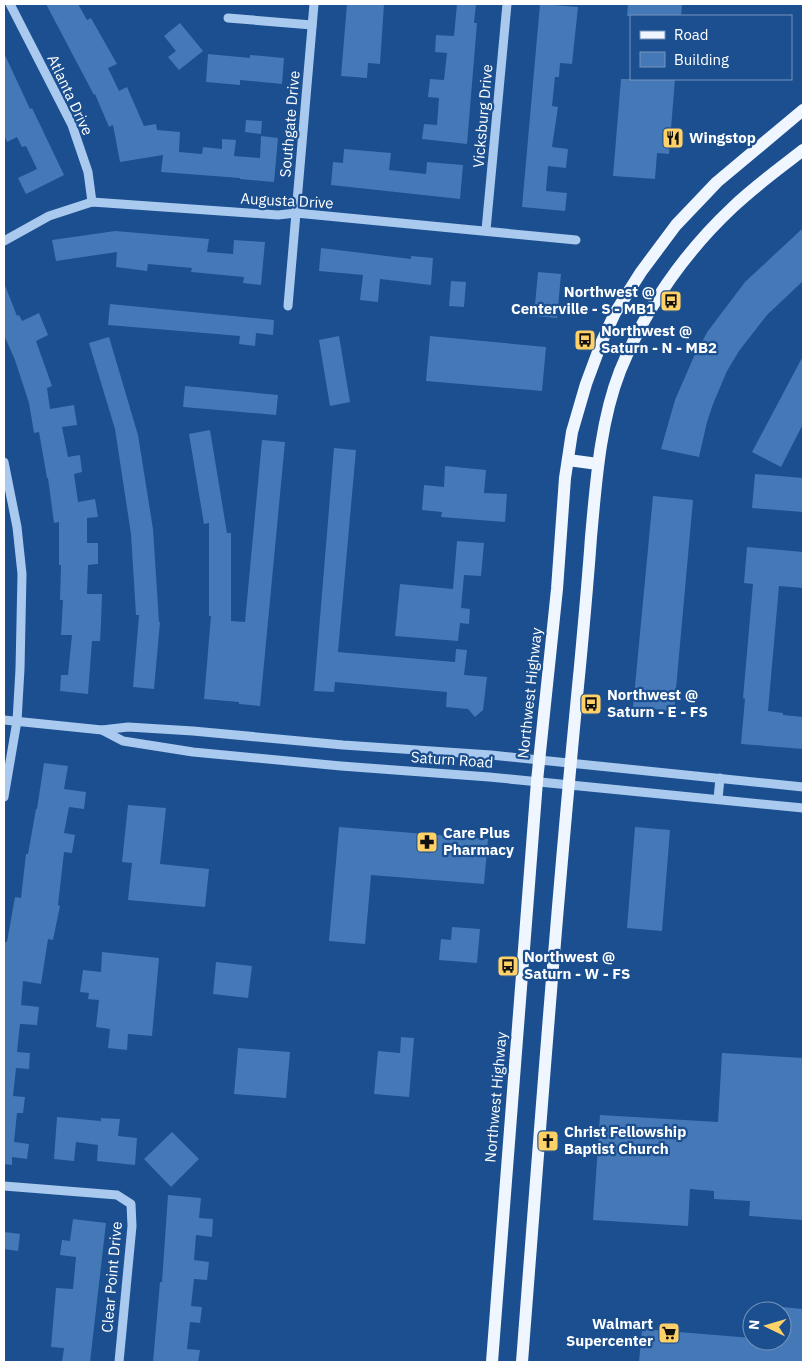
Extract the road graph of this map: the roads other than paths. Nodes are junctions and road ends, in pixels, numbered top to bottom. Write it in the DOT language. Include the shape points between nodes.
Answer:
graph roads {
  1 [pos="10,4"];
  2 [pos="314,4"];
  3 [pos="507,4"];
  4 [pos="228,18"];
  5 [pos="312,24"];
  6 [pos="803,110"];
  7 [pos="803,150"];
  8 [pos="92,202"];
  9 [pos="296,213"];
  10 [pos="486,230"];
  11 [pos="576,240"];
  12 [pos="4,241"];
  13 [pos="288,306"];
  14 [pos="568,460"];
  15 [pos="4,462"];
  16 [pos="598,464"];
  17 [pos="4,720"];
  18 [pos="17,721"];
  19 [pos="102,730"];
  20 [pos="539,760"];
  21 [pos="570,763"];
  22 [pos="720,778"];
  23 [pos="538,781"];
  24 [pos="568,784"];
  25 [pos="803,787"];
  26 [pos="4,797"];
  27 [pos="718,799"];
  28 [pos="803,808"];
  29 [pos="4,1186"];
  30 [pos="119,1362"];
  31 [pos="492,1362"];
  32 [pos="522,1362"];
  1 -- 8 [label="street, Atlanta Drive" via="72,126 88,172"];
  2 -- 5 [label="street, Southgate Drive"];
  3 -- 10 [label="street, Vicksburg Drive"];
  4 -- 5 [label="street"];
  5 -- 9 [label="street, Southgate Drive"];
  6 -- 14 [label="main road, Northwest Highway" via="717,182 676,225 632,285 615,313 586,384 572,432"];
  7 -- 16 [label="main road" via="730,209 662,290 619,374"];
  8 -- 9 [label="street, Augusta Drive"];
  8 -- 12 [label="street, Augusta Drive" via="49,216"];
  9 -- 10 [label="street, Augusta Drive"];
  9 -- 13 [label="street, Southgate Drive"];
  10 -- 11 [label="street, Augusta Drive"];
  14 -- 16 [label="main road"];
  14 -- 20 [label="main road, Northwest Highway"];
  15 -- 18 [label="street" via="17,527 22,574"];
  16 -- 21 [label="main road"];
  17 -- 18 [label="street, Saturn Road"];
  18 -- 19 [label="street, Saturn Road"];
  18 -- 26 [label="street"];
  19 -- 20 [label="street, Saturn Road" via="128,726"];
  19 -- 23 [label="street, Saturn Road" via="123,741 193,752"];
  20 -- 21 [label="street, Saturn Road"];
  20 -- 23 [label="main road, Northwest Highway"];
  21 -- 22 [label="street, Saturn Road"];
  21 -- 24 [label="main road"];
  22 -- 25 [label="street, Saturn Road"];
  22 -- 27 [label="street"];
  23 -- 24 [label="street, Saturn Road"];
  23 -- 31 [label="main road, Northwest Highway"];
  24 -- 27 [label="street, Saturn Road"];
  24 -- 32 [label="main road"];
  27 -- 28 [label="street, Saturn Road"];
  29 -- 30 [label="street, Clear Point Drive" via="118,1195 131,1204 132,1226"];
}
